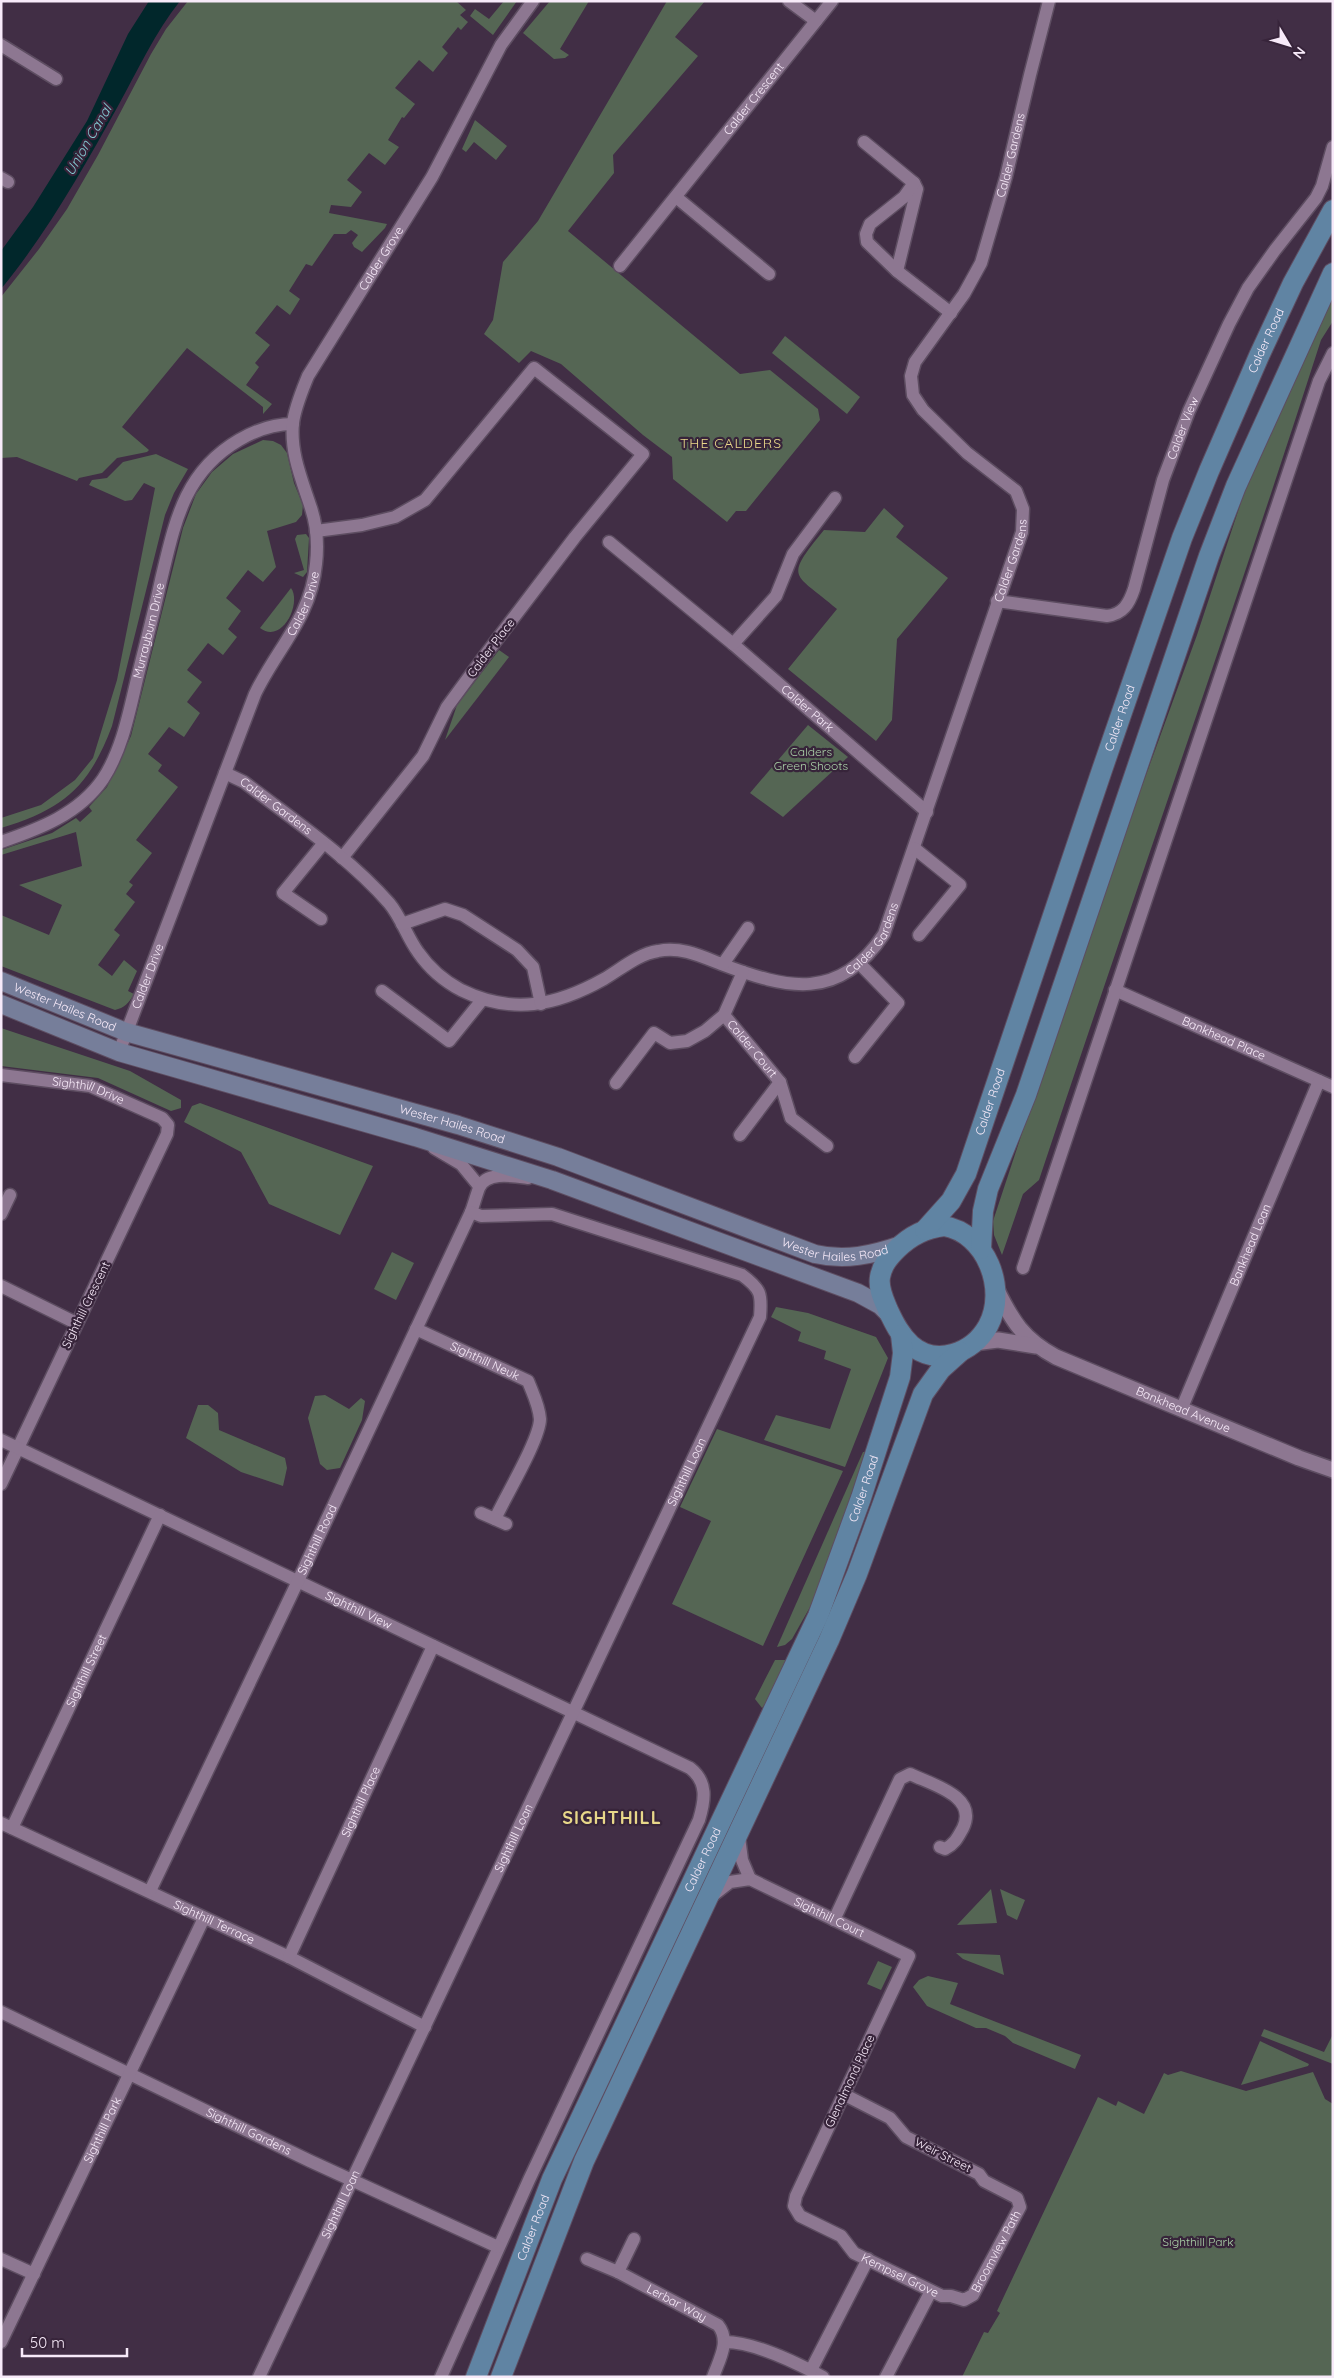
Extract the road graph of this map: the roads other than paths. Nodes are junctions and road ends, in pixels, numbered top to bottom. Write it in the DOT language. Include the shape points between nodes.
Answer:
graph roads {
  1 [pos="533,1"];
  2 [pos="789,1"];
  3 [pos="832,1"];
  4 [pos="1049,1"];
  5 [pos="816,21"];
  6 [pos="1,45"];
  7 [pos="56,78"];
  8 [pos="864,142"];
  9 [pos="1333,147"];
  10 [pos="914,183"];
  11 [pos="676,197"];
  12 [pos="1333,210"];
  13 [pos="620,266"];
  14 [pos="898,271"];
  15 [pos="1333,273"];
  16 [pos="769,274"];
  17 [pos="951,313"];
  18 [pos="1333,353"];
  19 [pos="293,424"];
  20 [pos="835,498"];
  21 [pos="316,531"];
  22 [pos="609,542"];
  23 [pos="998,602"];
  24 [pos="733,644"];
  25 [pos="225,773"];
  26 [pos="927,812"];
  27 [pos="1,842"];
  28 [pos="323,844"];
  29 [pos="914,848"];
  30 [pos="342,858"];
  31 [pos="321,919"];
  32 [pos="402,924"];
  33 [pos="748,928"];
  34 [pos="918,936"];
  35 [pos="723,964"];
  36 [pos="859,964"];
  37 [pos="743,972"];
  38 [pos="1,981"];
  39 [pos="1115,990"];
  40 [pos="382,991"];
  41 [pos="482,1000"];
  42 [pos="1,1004"];
  43 [pos="542,1004"];
  44 [pos="724,1015"];
  45 [pos="126,1032"];
  46 [pos="119,1052"];
  47 [pos="855,1057"];
  48 [pos="1,1075"];
  49 [pos="1318,1081"];
  50 [pos="780,1082"];
  51 [pos="616,1083"];
  52 [pos="1333,1087"];
  53 [pos="168,1125"];
  54 [pos="740,1135"];
  55 [pos="415,1137"];
  56 [pos="827,1146"];
  57 [pos="552,1180"];
  58 [pos="480,1186"];
  59 [pos="10,1195"];
  60 [pos="471,1212"];
  61 [pos="1,1214"];
  62 [pos="925,1230"];
  63 [pos="901,1245"];
  64 [pos="981,1249"];
  65 [pos="1023,1268"];
  66 [pos="992,1280"];
  67 [pos="1,1286"];
  68 [pos="890,1315"];
  69 [pos="76,1323"];
  70 [pos="416,1329"];
  71 [pos="901,1335"];
  72 [pos="1036,1346"];
  73 [pos="967,1348"];
  74 [pos="1181,1410"];
  75 [pos="1,1440"];
  76 [pos="18,1448"];
  77 [pos="1333,1470"];
  78 [pos="1,1484"];
  79 [pos="481,1513"];
  80 [pos="160,1515"];
  81 [pos="298,1581"];
  82 [pos="434,1646"];
  83 [pos="573,1713"];
  84 [pos="704,1791"];
  85 [pos="7,1825"];
  86 [pos="739,1835"];
  87 [pos="940,1847"];
  88 [pos="750,1879"];
  89 [pos="150,1891"];
  90 [pos="710,1897"];
  91 [pos="204,1918"];
  92 [pos="834,1920"];
  93 [pos="909,1956"];
  94 [pos="288,1957"];
  95 [pos="1,2012"];
  96 [pos="425,2027"];
  97 [pos="128,2073"];
  98 [pos="845,2095"];
  99 [pos="352,2181"];
  100 [pos="1017,2198"];
  101 [pos="794,2206"];
  102 [pos="634,2240"];
  103 [pos="498,2247"];
  104 [pos="1,2259"];
  105 [pos="587,2259"];
  106 [pos="868,2259"];
  107 [pos="618,2272"];
  108 [pos="34,2274"];
  109 [pos="931,2291"];
  110 [pos="964,2300"];
  111 [pos="1,2342"];
  112 [pos="725,2342"];
  113 [pos="811,2370"];
  114 [pos="259,2377"];
  115 [pos="441,2377"];
  116 [pos="476,2377"];
  117 [pos="501,2377"];
  118 [pos="714,2377"];
  119 [pos="823,2377"];
  120 [pos="886,2377"];
  1 -- 19 [label="street, Calder Grove" via="508,34 432,177 308,376"];
  2 -- 5 [label="street"];
  3 -- 5 [label="street, Calder Crescent"];
  4 -- 17 [label="street, Calder Gardens" via="1006,177 981,263 974,280"];
  5 -- 11 [label="street, Calder Crescent"];
  6 -- 7 [label="street"];
  8 -- 10 [label="street"];
  9 -- 23 [label="street, Calder View" via="1316,198 1248,288 1193,402 1163,480 1130,601 1123,610 1107,616"];
  10 -- 14 [label="street" via="916,197"];
  10 -- 14 [label="street" via="904,197 870,224 866,234 869,246"];
  11 -- 13 [label="street, Calder Crescent"];
  11 -- 16 [label="street"];
  12 -- 62 [label="main road, Calder Road" via="1290,291 1182,538 966,1174 951,1201"];
  14 -- 17 [label="street"];
  15 -- 64 [label="main road" via="1244,468 1209,556 1026,1095 988,1190"];
  17 -- 23 [label="street, Calder Gardens" via="915,362 911,376 913,395 923,410 967,453 1016,491 1023,509 1022,532"];
  18 -- 39 [label="street" via="1318,381"];
  19 -- 21 [label="street, Calder Grove" via="296,463"];
  19 -- 27 [label="street, Murrayburn Drive" via="271,426 240,440 214,457 196,479 176,521 129,712 103,779 78,806 50,822"];
  20 -- 24 [label="street" via="793,554 776,596"];
  21 -- 25 [label="street, Calder Drive" via="316,564 310,595 290,639 255,694"];
  21 -- 30 [label="street, Calder Place" via="395,517 426,500 534,368 642,454 486,654 447,707 423,756"];
  22 -- 24 [label="street, Calder Park"];
  23 -- 26 [label="street, Calder Gardens"];
  24 -- 26 [label="street, Calder Park"];
  25 -- 28 [label="street, Calder Gardens" via="244,782"];
  25 -- 45 [label="street, Calder Drive"];
  26 -- 29 [label="street, Calder Gardens"];
  28 -- 30 [label="street, Calder Gardens"];
  28 -- 31 [label="street, Calder Gardens" via="283,893"];
  29 -- 34 [label="street" via="960,884"];
  29 -- 36 [label="street, Calder Gardens" via="884,934"];
  30 -- 32 [label="street, Calder Gardens" via="390,904"];
  32 -- 41 [label="street, Calder Gardens" via="418,952 438,975"];
  32 -- 43 [label="street" via="445,909 463,914 517,950 533,966"];
  33 -- 35 [label="street"];
  35 -- 37 [label="street, Calder Gardens"];
  35 -- 43 [label="street, Calder Gardens" via="679,950 658,950 581,991"];
  36 -- 37 [label="street, Calder Gardens" via="828,981 810,985 788,985"];
  36 -- 47 [label="street" via="898,1003"];
  37 -- 44 [label="street, Calder Court"];
  38 -- 45 [label="main road, Wester Hailes Road"];
  39 -- 49 [label="street, Bankhead Place"];
  39 -- 65 [label="street"];
  40 -- 41 [label="street" via="449,1041"];
  41 -- 43 [label="street, Calder Gardens" via="511,1006"];
  42 -- 46 [label="main road, Wester Hailes Road"];
  44 -- 50 [label="street, Calder Court"];
  44 -- 51 [label="street, Calder Court" via="706,1032 687,1041 670,1043 654,1033"];
  45 -- 46 [label="street, Calder Drive"];
  45 -- 63 [label="main road, Wester Hailes Road" via="458,1125 558,1157 815,1254 858,1257"];
  46 -- 55 [label="main road, Wester Hailes Road"];
  48 -- 53 [label="street, Sighthill Drive" via="90,1086 162,1118"];
  49 -- 52 [label="street, Bankhead Place"];
  49 -- 74 [label="street, Bankhead Loan"];
  50 -- 54 [label="street, Calder Court"];
  50 -- 56 [label="street, Calder Court" via="791,1118"];
  53 -- 69 [label="street, Sighthill Crescent" via="167,1134"];
  55 -- 57 [label="main road, Wester Hailes Road"];
  55 -- 58 [label="street" via="461,1164"];
  57 -- 58 [label="street" via="503,1175"];
  57 -- 68 [label="main road, Wester Hailes Road" via="858,1293 880,1305"];
  58 -- 60 [label="street, Sighthill Road"];
  59 -- 61 [label="street"];
  60 -- 70 [label="street, Sighthill Road"];
  60 -- 83 [label="street, Sighthill Loan" via="481,1216 552,1214 742,1275 756,1285 761,1298 760,1317"];
  62 -- 63 [label="main road"];
  62 -- 64 [label="main road" via="944,1226 955,1228"];
  63 -- 68 [label="main road" via="880,1276 883,1298"];
  64 -- 66 [label="main road"];
  66 -- 72 [label="street, Bankhead Avenue" via="1014,1322"];
  66 -- 73 [label="main road" via="992,1316"];
  67 -- 69 [label="street"];
  68 -- 71 [label="main road"];
  69 -- 76 [label="street, Sighthill Crescent"];
  70 -- 79 [label="street, Sighthill Neuk" via="528,1382 538,1403 540,1420 500,1521"];
  70 -- 81 [label="street, Sighthill Road"];
  71 -- 73 [label="main road" via="922,1352 934,1356"];
  71 -- 116 [label="main road, Calder Road" via="904,1353 900,1377 818,1616 552,2179"];
  72 -- 73 [label="street, Bankhead Avenue" via="998,1340"];
  72 -- 74 [label="street, Bankhead Avenue" via="1080,1369"];
  73 -- 86 [label="main road, Calder Road" via="941,1369 923,1394 840,1616"];
  74 -- 77 [label="street, Bankhead Avenue"];
  75 -- 76 [label="street, Sighthill View"];
  76 -- 78 [label="street, Sighthill Crescent"];
  76 -- 80 [label="street, Sighthill View"];
  80 -- 81 [label="street, Sighthill View"];
  80 -- 85 [label="street, Sighthill Street"];
  81 -- 82 [label="street, Sighthill View"];
  81 -- 89 [label="street, Sighthill Road"];
  82 -- 83 [label="street, Sighthill View"];
  82 -- 94 [label="street, Sighthill Place"];
  83 -- 84 [label="street, Sighthill View" via="690,1768 702,1781"];
  83 -- 96 [label="street, Sighthill Loan"];
  84 -- 103 [label="street, Calder Road" via="699,1820"];
  85 -- 89 [label="street, Sighthill Terrace"];
  86 -- 88 [label="street" via="742,1860"];
  86 -- 90 [label="main road, Calder Road"];
  87 -- 92 [label="street" via="945,1849 957,1840 966,1820 965,1806 958,1797 910,1774 900,1779"];
  88 -- 90 [label="street" via="730,1882"];
  88 -- 92 [label="street, Sighthill Court"];
  89 -- 91 [label="street, Sighthill Terrace"];
  90 -- 117 [label="main road, Calder Road" via="584,2161"];
  91 -- 94 [label="street, Sighthill Terrace"];
  91 -- 97 [label="street, Sighthill Park"];
  92 -- 93 [label="street, Sighthill Court"];
  93 -- 98 [label="street, Glenalmond Place"];
  94 -- 96 [label="street, Sighthill Terrace"];
  95 -- 97 [label="street, Sighthill Gardens"];
  96 -- 99 [label="street, Sighthill Loan"];
  97 -- 99 [label="street, Sighthill Gardens"];
  97 -- 108 [label="street, Sighthill Park"];
  98 -- 100 [label="street, Weir Street" via="890,2118 906,2137 979,2174"];
  98 -- 101 [label="street, Glenalmond Place"];
  99 -- 103 [label="street, Sighthill Gardens"];
  99 -- 114 [label="street, Sighthill Loan"];
  100 -- 110 [label="street, Broomview Path" via="1020,2207 973,2295"];
  101 -- 106 [label="street, Kempsel Grove" via="800,2216 841,2236 854,2252"];
  102 -- 107 [label="street"];
  103 -- 115 [label="street, Calder Road"];
  104 -- 108 [label="street"];
  105 -- 107 [label="street, Lerbar Way"];
  106 -- 109 [label="street, Kempsel Grove"];
  106 -- 113 [label="street"];
  107 -- 112 [label="street, Lerbar Way" via="718,2325 724,2332"];
  108 -- 111 [label="street, Sighthill Park"];
  109 -- 110 [label="street, Kempsel Grove"];
  109 -- 120 [label="street"];
  112 -- 113 [label="street" via="749,2346"];
  112 -- 118 [label="street"];
  113 -- 119 [label="street"];
}
